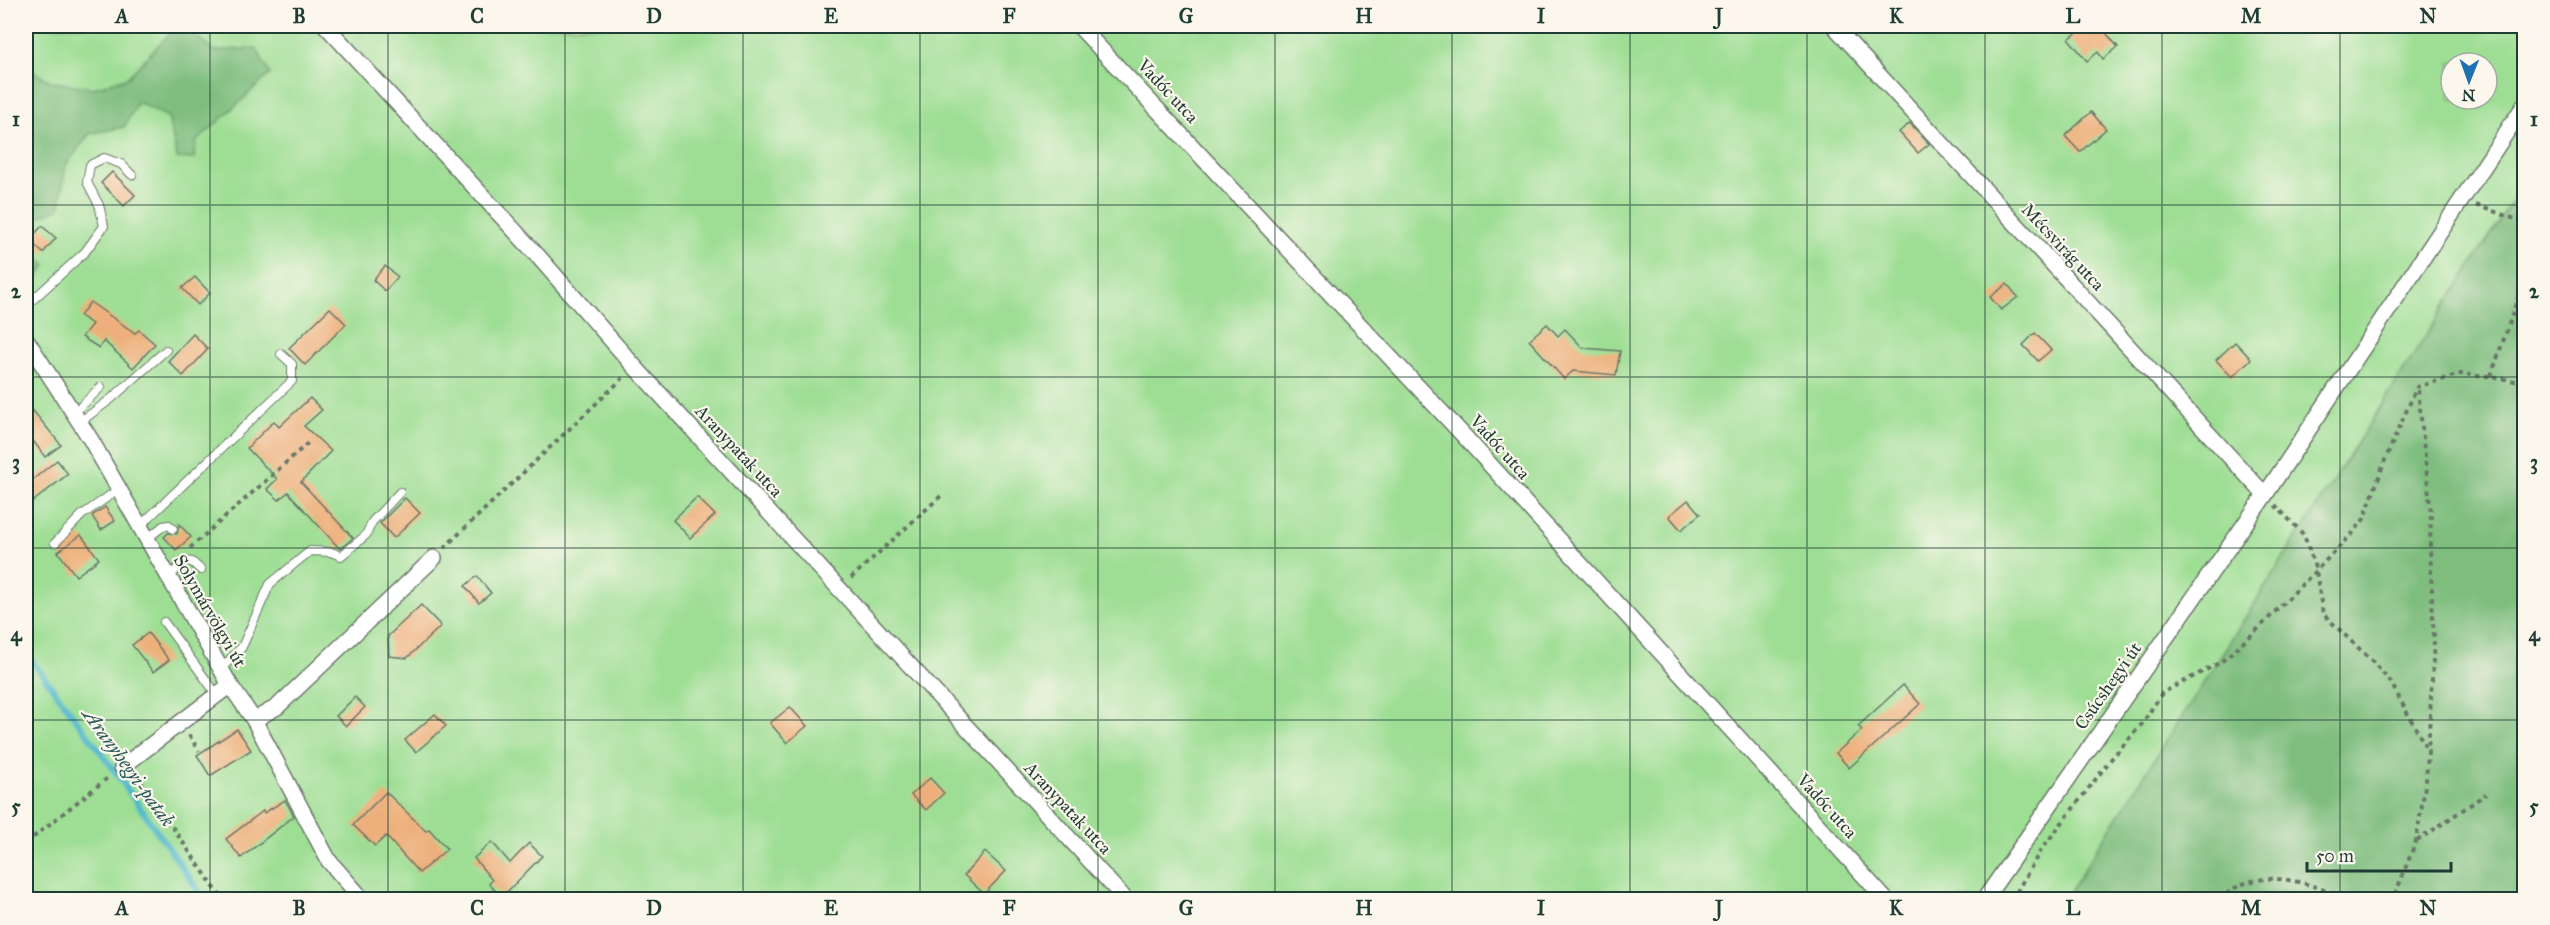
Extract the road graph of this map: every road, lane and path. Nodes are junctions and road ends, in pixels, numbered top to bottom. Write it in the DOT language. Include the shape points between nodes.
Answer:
graph roads {
  1 [pos="326,26"];
  2 [pos="1079,26"];
  3 [pos="1833,26"];
  4 [pos="2524,106"];
  5 [pos="132,175"];
  6 [pos="2461,200"];
  7 [pos="2524,223"];
  8 [pos="2524,281"];
  9 [pos="26,306"];
  10 [pos="28,349"];
  11 [pos="166,350"];
  12 [pos="281,354"];
  13 [pos="2491,376"];
  14 [pos="2524,383"];
  15 [pos="101,387"];
  16 [pos="2417,387"];
  17 [pos="610,391"];
  18 [pos="77,418"];
  19 [pos="308,443"];
  20 [pos="119,489"];
  21 [pos="400,492"];
  22 [pos="943,494"];
  23 [pos="2265,495"];
  24 [pos="173,529"];
  25 [pos="144,533"];
  26 [pos="55,543"];
  27 [pos="434,558"];
  28 [pos="185,561"];
  29 [pos="201,570"];
  30 [pos="2316,572"];
  31 [pos="169,577"];
  32 [pos="839,588"];
  33 [pos="164,622"];
  34 [pos="221,669"];
  35 [pos="230,685"];
  36 [pos="217,695"];
  37 [pos="254,720"];
  38 [pos="2428,751"];
  39 [pos="125,764"];
  40 [pos="102,781"];
  41 [pos="2486,794"];
  42 [pos="2416,841"];
  43 [pos="26,843"];
  44 [pos="223,900"];
  45 [pos="363,900"];
  46 [pos="1126,900"];
  47 [pos="1886,900"];
  48 [pos="1984,900"];
  49 [pos="2012,900"];
  50 [pos="2220,900"];
  51 [pos="2348,900"];
  52 [pos="2393,900"];
  1 -- 32 [label="street, Aranypatak utca"];
  2 -- 47 [label="street, Vadóc utca" via="1464,436"];
  3 -- 23 [label="street, Mécsvirág utca"];
  4 -- 6 [label="street, Csúcshegyi út"];
  5 -- 9 [label="lane" via="121,164 104,158 90,165 87,182 104,226 85,252"];
  6 -- 7 [label="path"];
  6 -- 23 [label="street, Csúcshegyi út"];
  8 -- 13 [label="path"];
  10 -- 18 [label="street, Solymárvölgyi út"];
  11 -- 18 [label="lane" via="111,399"];
  12 -- 25 [label="lane" via="292,364 291,381"];
  13 -- 14 [label="path"];
  13 -- 16 [label="path" via="2464,373"];
  15 -- 18 [label="lane"];
  16 -- 30 [label="path" via="2364,519"];
  16 -- 38 [label="path" via="2431,514 2434,642"];
  17 -- 27 [label="path"];
  18 -- 20 [label="street, Solymárvölgyi út"];
  19 -- 28 [label="path" via="184,552"];
  20 -- 25 [label="street, Solymárvölgyi út"];
  20 -- 26 [label="lane" via="82,515"];
  21 -- 34 [label="lane" via="372,522 366,535 341,556 310,551 270,584 242,647"];
  22 -- 32 [label="path"];
  23 -- 30 [label="path" via="2304,534"];
  23 -- 48 [label="street, Csúcshegyi út"];
  24 -- 25 [label="lane" via="169,525"];
  25 -- 31 [label="street, Solymárvölgyi út"];
  27 -- 37 [label="street" via="277,707"];
  28 -- 29 [label="lane"];
  28 -- 31 [label="lane"];
  30 -- 38 [label="path" via="2323,614 2390,681"];
  30 -- 49 [label="path" via="2221,662 2162,693 2142,724 2041,850"];
  31 -- 34 [label="street, Solymárvölgyi út"];
  32 -- 46 [label="street, Aranypatak utca"];
  33 -- 36 [label="lane"];
  34 -- 35 [label="street, Solymárvölgyi út"];
  35 -- 36 [label="street"];
  35 -- 37 [label="street, Solymárvölgyi út"];
  36 -- 39 [label="street"];
  37 -- 45 [label="street, Solymárvölgyi út" via="329,861"];
  38 -- 42 [label="path"];
  39 -- 44 [label="path"];
  40 -- 43 [label="path"];
  41 -- 42 [label="path"];
  42 -- 52 [label="path"];
  50 -- 51 [label="path" via="2241,885 2279,878 2323,888"];
}
